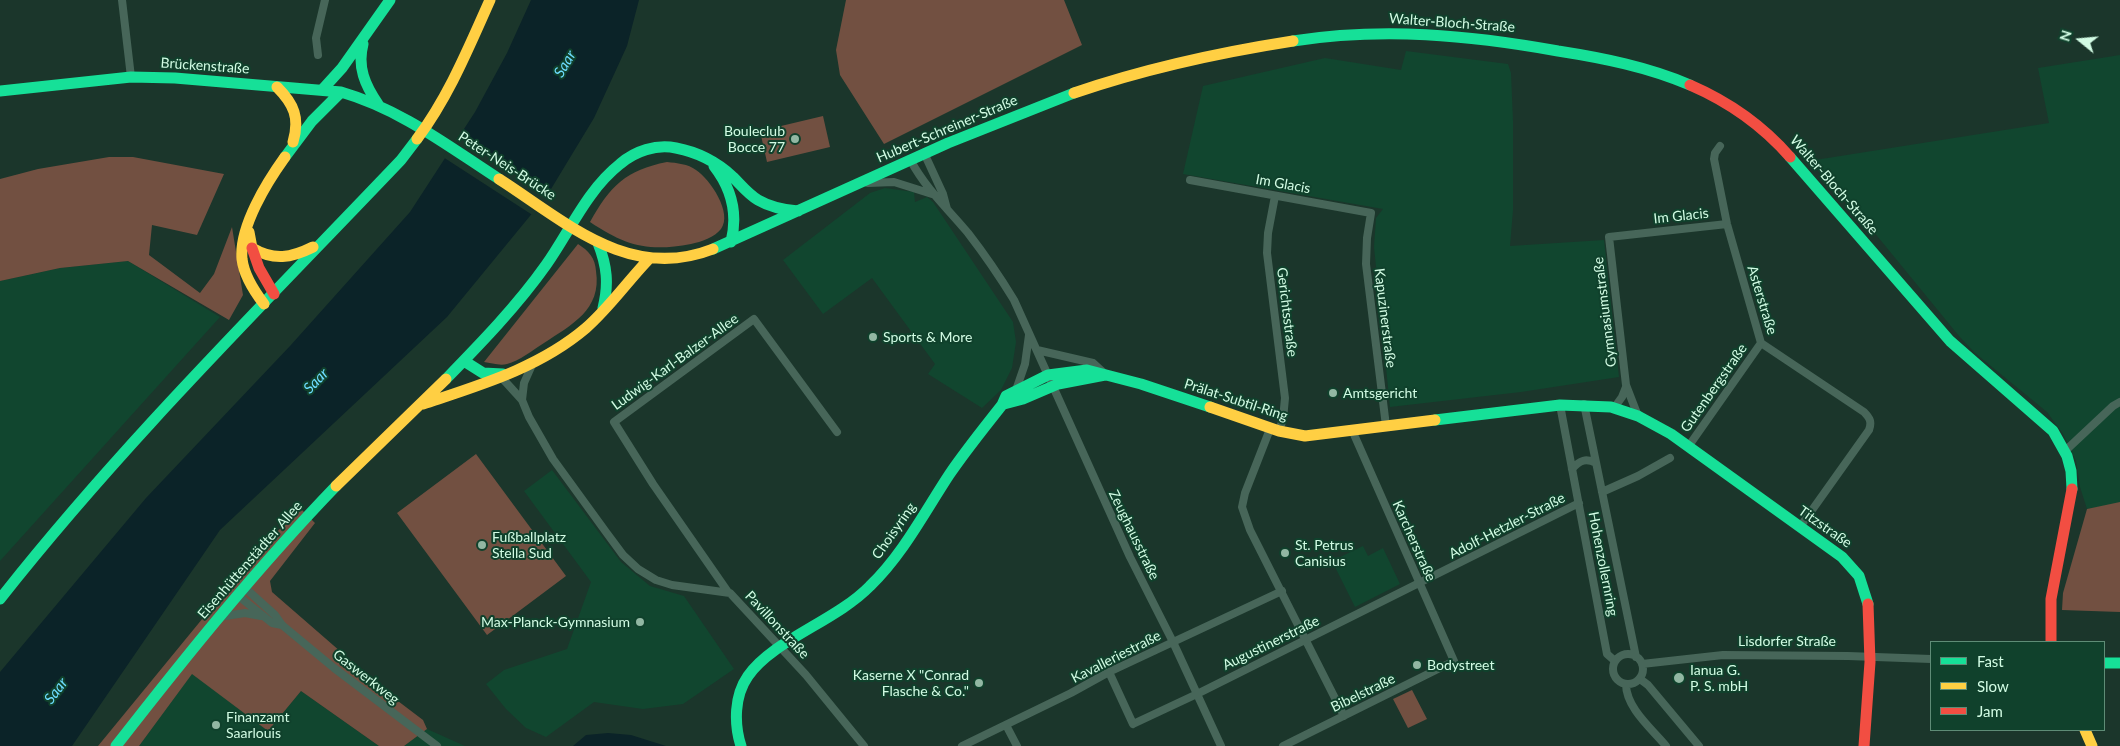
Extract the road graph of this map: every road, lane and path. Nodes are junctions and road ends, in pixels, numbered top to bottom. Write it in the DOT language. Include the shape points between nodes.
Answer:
graph roads {
  1 [pos="122,0"];
  2 [pos="325,0"];
  3 [pos="390,0"];
  4 [pos="490,0"];
  5 [pos="365,37"];
  6 [pos="1323,37"];
  7 [pos="318,56"];
  8 [pos="131,77"];
  9 [pos="277,87"];
  10 [pos="322,90"];
  11 [pos="0,91"];
  12 [pos="341,92"];
  13 [pos="378,104"];
  14 [pos="403,116"];
  15 [pos="1720,146"];
  16 [pos="291,149"];
  17 [pos="925,155"];
  18 [pos="706,158"];
  19 [pos="911,161"];
  20 [pos="1190,180"];
  21 [pos="856,185"];
  22 [pos="932,194"];
  23 [pos="1275,196"];
  24 [pos="947,209"];
  25 [pos="798,211"];
  26 [pos="1371,212"];
  27 [pos="249,223"];
  28 [pos="1727,224"];
  29 [pos="1609,237"];
  30 [pos="324,241"];
  31 [pos="596,242"];
  32 [pos="731,242"];
  33 [pos="252,248"];
  34 [pos="648,260"];
  35 [pos="274,294"];
  36 [pos="264,304"];
  37 [pos="602,312"];
  38 [pos="1030,333"];
  39 [pos="1761,343"];
  40 [pos="1037,350"];
  41 [pos="464,361"];
  42 [pos="532,365"];
  43 [pos="1106,375"];
  44 [pos="507,376"];
  45 [pos="1050,380"];
  46 [pos="1626,385"];
  47 [pos="1016,390"];
  48 [pos="522,400"];
  49 [pos="2120,402"];
  50 [pos="1004,404"];
  51 [pos="1560,404"];
  52 [pos="1584,404"];
  53 [pos="420,405"];
  54 [pos="1614,408"];
  55 [pos="1632,414"];
  56 [pos="1386,426"];
  57 [pos="1275,430"];
  58 [pos="1352,430"];
  59 [pos="837,432"];
  60 [pos="1688,447"];
  61 [pos="2065,451"];
  62 [pos="1670,458"];
  63 [pos="1596,463"];
  64 [pos="1572,469"];
  65 [pos="1602,492"];
  66 [pos="1579,503"];
  67 [pos="1800,527"];
  68 [pos="23,569"];
  69 [pos="0,584"];
  70 [pos="1419,584"];
  71 [pos="241,591"];
  72 [pos="1282,591"];
  73 [pos="728,592"];
  74 [pos="0,599"];
  75 [pos="261,616"];
  76 [pos="220,617"];
  77 [pos="282,625"];
  78 [pos="1306,640"];
  79 [pos="2051,641"];
  80 [pos="1173,642"];
  81 [pos="782,648"];
  82 [pos="1636,656"];
  83 [pos="1870,657"];
  84 [pos="1930,660"];
  85 [pos="1454,661"];
  86 [pos="1615,661"];
  87 [pos="2105,663"];
  88 [pos="2120,663"];
  89 [pos="1642,664"];
  90 [pos="1109,672"];
  91 [pos="1640,679"];
  92 [pos="1626,684"];
  93 [pos="1197,694"];
  94 [pos="1344,716"];
  95 [pos="1006,725"];
  96 [pos="2085,731"];
  97 [pos="116,746"];
  98 [pos="437,746"];
  99 [pos="741,746"];
  100 [pos="864,746"];
  101 [pos="962,746"];
  102 [pos="1016,746"];
  103 [pos="1222,746"];
  104 [pos="1283,746"];
  105 [pos="1666,746"];
  106 [pos="1699,746"];
  107 [pos="1864,746"];
  108 [pos="2092,746"];
  1 -- 8 [label="street"];
  2 -- 7 [label="street" via="316,38"];
  3 -- 5 [label="main road"];
  4 -- 30 [label="main road" via="465,59 436,113 402,160"];
  5 -- 10 [label="main road"];
  5 -- 13 [label="main road" via="360,54 361,73"];
  6 -- 17 [label="main road, Hubert-Schreiner-Straße" via="1242,49 1150,69 1065,96"];
  6 -- 61 [label="main road, Walter-Bloch-Straße" via="1413,33 1520,44 1632,65 1674,77 1723,100 1765,131 1783,149 1950,341 2048,426"];
  8 -- 9 [label="main road, Brückenstraße"];
  8 -- 11 [label="main road, Brückenstraße"];
  9 -- 10 [label="main road, Brückenstraße"];
  9 -- 16 [label="main road" via="296,111 298,130"];
  10 -- 12 [label="main road, Brückenstraße"];
  12 -- 13 [label="main road, Brückenstraße"];
  12 -- 16 [label="main road" via="321,110"];
  13 -- 14 [label="main road, Brückenstraße"];
  14 -- 31 [label="main road, Peter-Neis-Brücke"];
  15 -- 28 [label="street, Asterstraße" via="1714,159"];
  16 -- 27 [label="main road" via="262,194"];
  17 -- 19 [label="main road, Hubert-Schreiner-Straße"];
  17 -- 24 [label="street, Zeughausstraße"];
  18 -- 25 [label="main road, Eisenhüttenstädter Allee" via="733,176 753,197 782,210"];
  18 -- 32 [label="main road" via="717,169 731,198 735,222"];
  18 -- 41 [label="main road, Eisenhüttenstädter Allee" via="688,150 650,148 628,157 604,177 532,283"];
  19 -- 21 [label="main road, Hubert-Schreiner-Straße"];
  19 -- 22 [label="street, Zeughausstraße"];
  20 -- 23 [label="street, Im Glacis"];
  21 -- 22 [label="street, Zeughausstraße" via="894,182"];
  21 -- 25 [label="main road, Hubert-Schreiner-Straße"];
  22 -- 24 [label="street, Zeughausstraße"];
  23 -- 26 [label="street, Im Glacis"];
  23 -- 57 [label="street, Gerichtsstraße" via="1267,253 1286,398 1283,419"];
  24 -- 38 [label="street, Zeughausstraße" via="998,273"];
  25 -- 32 [label="main road, Hubert-Schreiner-Straße"];
  26 -- 56 [label="street, Kapuzinerstraße" via="1366,264"];
  27 -- 33 [label="main road"];
  27 -- 36 [label="main road" via="242,253 245,271"];
  28 -- 29 [label="street, Im Glacis"];
  28 -- 39 [label="street, Asterstraße"];
  29 -- 46 [label="street, Gymnasiumstraße"];
  30 -- 33 [label="main road" via="285,259 273,258"];
  30 -- 35 [label="main road"];
  31 -- 34 [label="main road, Hubert-Schreiner-Straße" via="615,252"];
  31 -- 37 [label="main road" via="609,272"];
  32 -- 34 [label="main road, Hubert-Schreiner-Straße" via="690,258"];
  33 -- 35 [label="main road"];
  34 -- 37 [label="main road, Eisenhüttenstädter Allee"];
  35 -- 36 [label="main road"];
  36 -- 68 [label="main road" via="160,412"];
  37 -- 42 [label="main road, Eisenhüttenstädter Allee" via="586,328"];
  38 -- 40 [label="street, Zeughausstraße"];
  38 -- 47 [label="street" via="1025,364"];
  39 -- 60 [label="street, Gutenbergstraße"];
  39 -- 67 [label="street, Asterstraße" via="1864,412 1872,424"];
  40 -- 43 [label="street, Prälat-Subtil-Ring" via="1093,363"];
  40 -- 45 [label="street, Zeughausstraße"];
  41 -- 44 [label="main road, Eisenhüttenstädter Allee" via="483,373"];
  41 -- 53 [label="main road, Eisenhüttenstädter Allee"];
  42 -- 44 [label="main road, Eisenhüttenstädter Allee"];
  42 -- 48 [label="street" via="524,383"];
  43 -- 45 [label="main road, Choisyring" via="1088,380"];
  43 -- 57 [label="main road, Prälat-Subtil-Ring"];
  44 -- 48 [label="street, Pavillonstraße"];
  44 -- 53 [label="main road, Eisenhüttenstädter Allee"];
  45 -- 47 [label="main road, Choisyring"];
  45 -- 50 [label="main road, Choisyring" via="1016,403"];
  45 -- 80 [label="street, Zeughausstraße" via="1130,558"];
  46 -- 54 [label="street, Gymnasiumstraße"];
  46 -- 55 [label="street, Gymnasiumstraße"];
  47 -- 50 [label="main road, Choisyring" via="1006,396"];
  48 -- 73 [label="street, Pavillonstraße" via="553,459 623,555 638,569 672,585"];
  49 -- 61 [label="street"];
  50 -- 81 [label="main road, Choisyring" via="962,456 897,556 881,574 853,602"];
  51 -- 52 [label="main road, Prälat-Subtil-Ring"];
  51 -- 56 [label="main road, Prälat-Subtil-Ring"];
  51 -- 64 [label="street, Hohenzollernring"];
  52 -- 54 [label="main road, Prälat-Subtil-Ring"];
  52 -- 63 [label="street, Hohenzollernring"];
  53 -- 71 [label="main road, Eisenhüttenstädter Allee" via="311,511"];
  54 -- 55 [label="main road, Prälat-Subtil-Ring"];
  55 -- 60 [label="main road, Titzstraße" via="1671,434"];
  56 -- 58 [label="main road, Prälat-Subtil-Ring"];
  57 -- 58 [label="main road, Prälat-Subtil-Ring" via="1305,436"];
  57 -- 72 [label="street, Gerichtsstraße" via="1245,493 1242,507 1250,530"];
  58 -- 70 [label="street, Karcherstraße"];
  59 -- 73 [label="street, Ludwig-Karl-Balzer-Allee" via="754,320 614,422"];
  60 -- 67 [label="main road, Titzstraße"];
  61 -- 79 [label="main road, Walter-Bloch-Straße" via="2072,478 2071,497 2050,602"];
  62 -- 65 [label="street"];
  63 -- 64 [label="street" via="1581,460"];
  63 -- 65 [label="street, Hohenzollernring"];
  64 -- 66 [label="street, Hohenzollernring"];
  65 -- 82 [label="street, Hohenzollernring"];
  66 -- 70 [label="street, Adolf-Hetzler-Straße"];
  66 -- 86 [label="street, Hohenzollernring" via="1607,654"];
  67 -- 83 [label="main road, Titzstraße" via="1848,561 1862,580 1870,620"];
  68 -- 69 [label="main road"];
  68 -- 74 [label="main road"];
  70 -- 78 [label="street, Augustinerstraße"];
  70 -- 85 [label="street, Karcherstraße"];
  71 -- 75 [label="street, Gaswerkweg"];
  71 -- 76 [label="main road, Eisenhüttenstädter Allee"];
  71 -- 77 [label="street, Gaswerkweg" via="275,615"];
  72 -- 78 [label="street, Gerichtsstraße"];
  72 -- 80 [label="street, Kavalleriestraße"];
  73 -- 81 [label="street, Pavillonstraße"];
  75 -- 76 [label="street, Gaswerkweg" via="245,613"];
  75 -- 77 [label="street, Gaswerkweg"];
  76 -- 97 [label="main road, Eisenhüttenstädter Allee"];
  77 -- 98 [label="street, Gaswerkweg"];
  78 -- 93 [label="street, Augustinerstraße"];
  78 -- 94 [label="street, Gerichtsstraße"];
  80 -- 90 [label="street, Kavalleriestraße"];
  80 -- 93 [label="street, Zeughausstraße"];
  81 -- 99 [label="main road, Choisyring" via="764,659 748,676 739,694 736,714"];
  81 -- 100 [label="street, Pavillonstraße"];
  82 -- 86 [label="street" via="1625,654"];
  82 -- 89 [label="street"];
  83 -- 84 [label="street, Lisdorfer Straße"];
  83 -- 89 [label="street, Lisdorfer Straße" via="1723,655"];
  83 -- 107 [label="main road, Titzstraße"];
  85 -- 94 [label="street, Bibelstraße"];
  86 -- 92 [label="street" via="1615,676"];
  87 -- 88 [label="main road"];
  89 -- 91 [label="street"];
  90 -- 93 [label="street, Augustinerstraße" via="1133,724"];
  90 -- 95 [label="street, Kavalleriestraße"];
  91 -- 92 [label="street"];
  91 -- 106 [label="street"];
  92 -- 105 [label="street" via="1632,706"];
  93 -- 103 [label="street, Zeughausstraße"];
  94 -- 104 [label="street, Bibelstraße"];
  95 -- 101 [label="street, Kavalleriestraße"];
  95 -- 102 [label="street"];
  96 -- 108 [label="main road"];
}
